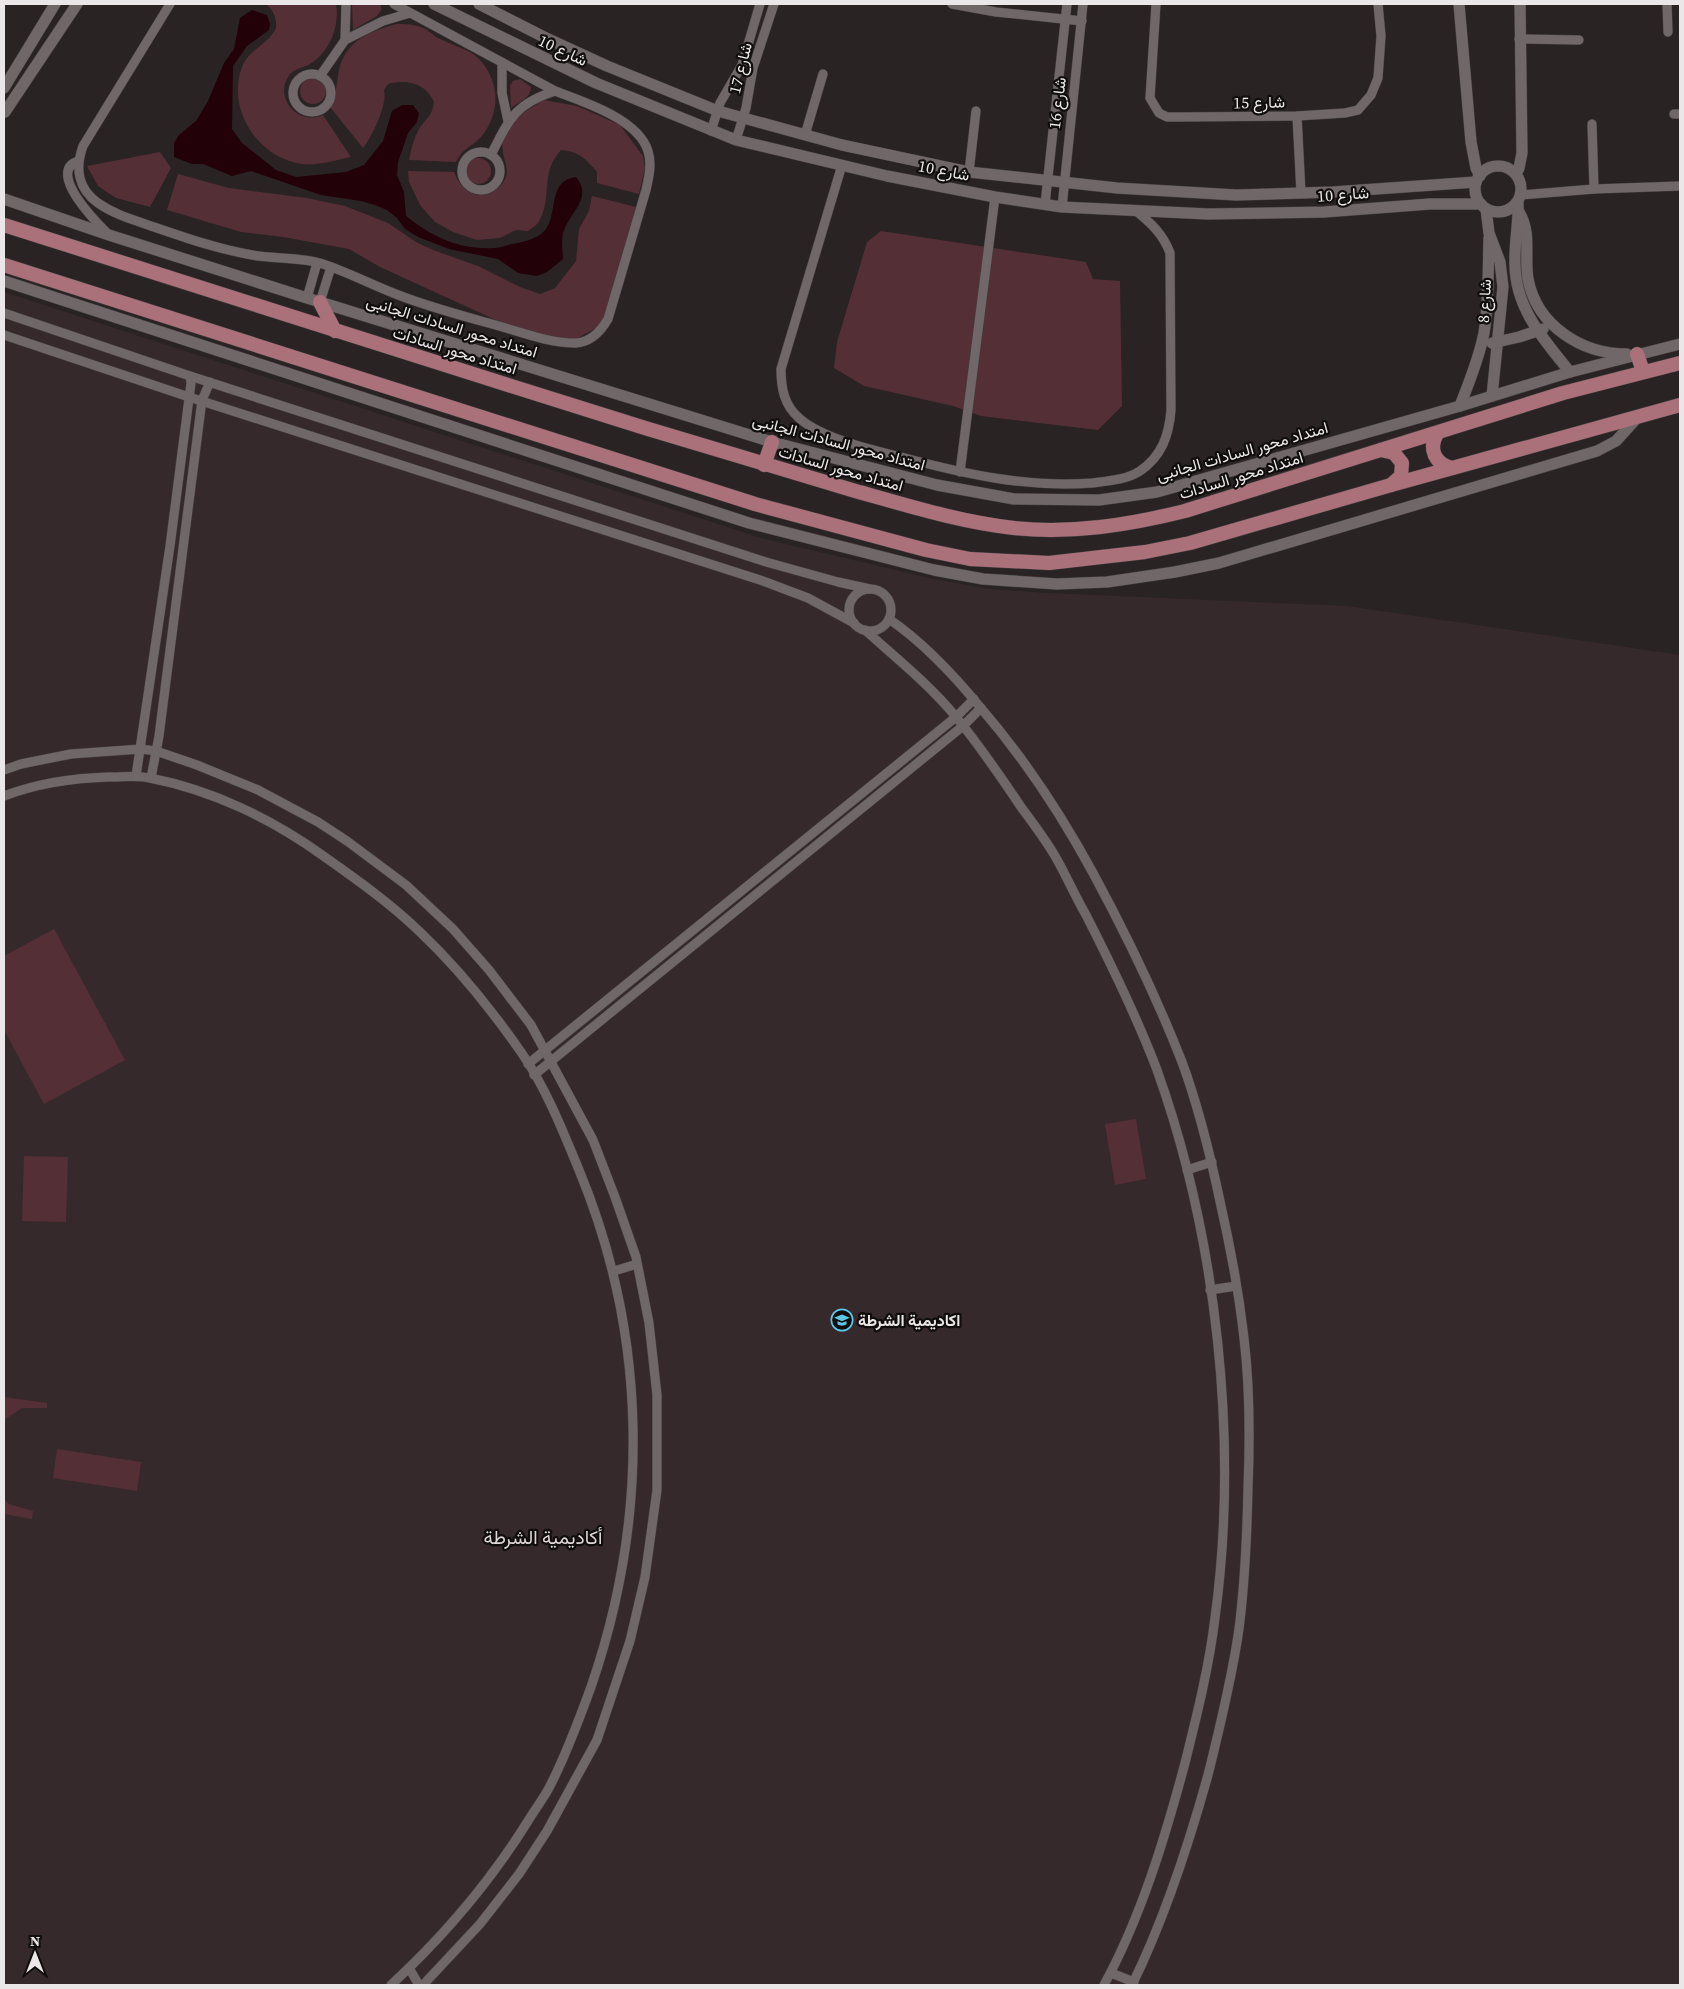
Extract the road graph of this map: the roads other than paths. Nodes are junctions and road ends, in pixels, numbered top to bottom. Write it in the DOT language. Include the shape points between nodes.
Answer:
graph roads {
  1 [pos="55,4"];
  2 [pos="77,4"];
  3 [pos="170,4"];
  4 [pos="346,4"];
  5 [pos="394,4"];
  6 [pos="434,4"];
  7 [pos="479,4"];
  8 [pos="760,4"];
  9 [pos="774,4"];
  10 [pos="952,4"];
  11 [pos="1067,4"];
  12 [pos="1083,4"];
  13 [pos="1156,4"];
  14 [pos="1378,4"];
  15 [pos="1459,4"];
  16 [pos="1520,4"];
  17 [pos="1667,4"];
  18 [pos="410,13"];
  19 [pos="1066,20"];
  20 [pos="1082,21"];
  21 [pos="1668,32"];
  22 [pos="1519,39"];
  23 [pos="345,40"];
  24 [pos="1579,40"];
  25 [pos="502,64"];
  26 [pos="823,74"];
  27 [pos="320,76"];
  28 [pos="4,88"];
  29 [pos="555,91"];
  30 [pos="718,111"];
  31 [pos="976,111"];
  32 [pos="5,112"];
  33 [pos="1297,116"];
  34 [pos="742,119"];
  35 [pos="508,121"];
  36 [pos="1592,124"];
  37 [pos="711,131"];
  38 [pos="805,135"];
  39 [pos="736,140"];
  40 [pos="491,155"];
  41 [pos="78,161"];
  42 [pos="842,165"];
  43 [pos="969,172"];
  44 [pos="1516,174"];
  45 [pos="1478,179"];
  46 [pos="1048,180"];
  47 [pos="1064,183"];
  48 [pos="1680,186"];
  49 [pos="1594,189"];
  50 [pos="1301,193"];
  51 [pos="994,197"];
  52 [pos="4,199"];
  53 [pos="1519,203"];
  54 [pos="1045,204"];
  55 [pos="1483,206"];
  56 [pos="1062,207"];
  57 [pos="1135,210"];
  58 [pos="4,225"];
  59 [pos="1489,234"];
  60 [pos="109,236"];
  61 [pos="317,263"];
  62 [pos="4,265"];
  63 [pos="331,267"];
  64 [pos="4,281"];
  65 [pos="314,300"];
  66 [pos="4,313"];
  67 [pos="1552,325"];
  68 [pos="335,331"];
  69 [pos="1536,332"];
  70 [pos="4,334"];
  71 [pos="1498,343"];
  72 [pos="1481,344"];
  73 [pos="1680,344"];
  74 [pos="1637,354"];
  75 [pos="1680,363"];
  76 [pos="1570,372"];
  77 [pos="1643,372"];
  78 [pos="190,376"];
  79 [pos="210,382"];
  80 [pos="189,396"];
  81 [pos="1492,396"];
  82 [pos="202,400"];
  83 [pos="1680,405"];
  84 [pos="1460,406"];
  85 [pos="1637,418"];
  86 [pos="1437,434"];
  87 [pos="772,442"];
  88 [pos="1381,450"];
  89 [pos="764,464"];
  90 [pos="1452,468"];
  91 [pos="960,472"];
  92 [pos="1391,485"];
  93 [pos="870,588"];
  94 [pos="889,619"];
  95 [pos="854,623"];
  96 [pos="865,630"];
  97 [pos="974,699"];
  98 [pos="981,708"];
  99 [pos="956,717"];
  100 [pos="963,726"];
  101 [pos="141,749"];
  102 [pos="156,751"];
  103 [pos="4,770"];
  104 [pos="136,776"];
  105 [pos="151,778"];
  106 [pos="4,796"];
  107 [pos="545,1050"];
  108 [pos="551,1061"];
  109 [pos="528,1064"];
  110 [pos="534,1075"];
  111 [pos="1212,1162"];
  112 [pos="1187,1170"];
  113 [pos="637,1264"];
  114 [pos="614,1271"];
  115 [pos="1236,1286"];
  116 [pos="1210,1290"];
  117 [pos="409,1968"];
  118 [pos="1111,1973"];
  119 [pos="397,1983"];
  120 [pos="1133,1983"];
  121 [pos="421,1985"];
  122 [pos="1104,1985"];
  1 -- 28 [label="street"];
  2 -- 32 [label="street"];
  3 -- 41 [label="street" via="83,146"];
  4 -- 23 [label="street"];
  5 -- 18 [label="street"];
  6 -- 37 [label="street, شارع 10" via="596,83"];
  7 -- 30 [label="street, شارع 10" via="606,66"];
  8 -- 30 [label="street, شارع 17" via="742,64"];
  9 -- 34 [label="street, شارع 17" via="753,68"];
  10 -- 19 [label="street"];
  11 -- 19 [label="street, شارع 16"];
  12 -- 20 [label="street, شارع 16"];
  13 -- 33 [label="street, شارع 15" via="1150,98 1159,113 1167,117"];
  14 -- 33 [label="street, شارع 15" via="1381,59 1376,83 1366,102 1358,110 1345,113"];
  15 -- 45 [label="street" via="1471,142"];
  16 -- 22 [label="street"];
  17 -- 21 [label="street"];
  18 -- 23 [label="street" via="376,23"];
  18 -- 25 [label="street"];
  19 -- 20 [label="street"];
  19 -- 46 [label="street, شارع 16"];
  20 -- 47 [label="street, شارع 16"];
  22 -- 24 [label="street"];
  22 -- 44 [label="street" via="1522,153"];
  23 -- 27 [label="street"];
  25 -- 29 [label="street"];
  25 -- 35 [label="street" via="502,92"];
  26 -- 38 [label="street"];
  27 -- 27 [label="street" via="305,76 294,87 295,102 307,112 323,109 331,96 327,81"];
  29 -- 35 [label="street" via="529,102"];
  29 -- 63 [label="street" via="629,126 644,141 650,160 646,190 611,310 603,328 596,334 579,343 543,339 431,307"];
  30 -- 34 [label="street, شارع 10"];
  30 -- 37 [label="street, شارع 17"];
  31 -- 43 [label="street"];
  33 -- 50 [label="street"];
  34 -- 38 [label="street, شارع 10"];
  34 -- 39 [label="street, شارع 17"];
  35 -- 40 [label="street"];
  36 -- 49 [label="street"];
  37 -- 39 [label="street, شارع 10"];
  38 -- 43 [label="street, شارع 10"];
  39 -- 42 [label="street, شارع 10"];
  40 -- 40 [label="street" via="476,153 464,162 462,178 473,189 482,191 490,188 500,176 497,160"];
  41 -- 60 [label="street" via="70,169 72,189 82,206"];
  41 -- 61 [label="street" via="80,179 88,195 117,214 232,251"];
  42 -- 51 [label="street, شارع 10"];
  42 -- 91 [label="street" via="781,369 781,387 799,418 832,436"];
  43 -- 46 [label="street, شارع 10"];
  44 -- 45 [label="street" via="1509,168 1491,167"];
  44 -- 53 [label="street" via="1521,182"];
  45 -- 50 [label="street, شارع 10"];
  45 -- 55 [label="street" via="1477,197"];
  46 -- 47 [label="street, شارع 10"];
  46 -- 54 [label="street, شارع 16"];
  47 -- 50 [label="street, شارع 10" via="1206,194"];
  47 -- 56 [label="street, شارع 16"];
  48 -- 49 [label="street"];
  49 -- 53 [label="street"];
  51 -- 54 [label="street, شارع 10"];
  51 -- 91 [label="street"];
  52 -- 60 [label="street, امتداد محور السادات الجانبى"];
  53 -- 55 [label="street" via="1501,212"];
  53 -- 67 [label="street" via="1526,227 1528,278 1532,293"];
  53 -- 69 [label="street, شارع 8" via="1515,275 1519,294"];
  54 -- 56 [label="street, شارع 10"];
  55 -- 57 [label="street, شارع 10" via="1430,204 1246,214"];
  55 -- 59 [label="street, شارع 8"];
  56 -- 57 [label="street, شارع 10"];
  57 -- 91 [label="street" via="1158,230 1170,253 1172,410 1170,430 1163,447 1139,472 1104,482 1039,484"];
  58 -- 68 [label="main road, امتداد محور السادات"];
  59 -- 71 [label="street, شارع 8" via="1500,262 1503,287"];
  59 -- 72 [label="street" via="1487,301"];
  60 -- 65 [label="street, امتداد محور السادات الجانبى"];
  61 -- 63 [label="street"];
  61 -- 65 [label="street"];
  62 -- 92 [label="main road" via="755,504 970,559 1049,562 1145,552 1190,543"];
  63 -- 65 [label="street"];
  64 -- 85 [label="street" via="748,523 934,570 1007,582 1107,582 1219,563 1597,450 1616,442"];
  65 -- 68 [label="main road"];
  65 -- 87 [label="street, امتداد محور السادات الجانبى"];
  66 -- 78 [label="street"];
  67 -- 69 [label="street"];
  67 -- 74 [label="street" via="1592,348"];
  68 -- 89 [label="main road, امتداد محور السادات"];
  69 -- 71 [label="street"];
  69 -- 76 [label="street, شارع 8"];
  70 -- 80 [label="street"];
  71 -- 72 [label="street"];
  71 -- 81 [label="street, شارع 8"];
  72 -- 84 [label="street"];
  73 -- 74 [label="street, امتداد محور السادات الجانبى"];
  74 -- 76 [label="street, امتداد محور السادات الجانبى"];
  74 -- 77 [label="main road"];
  75 -- 77 [label="main road, امتداد محور السادات"];
  76 -- 81 [label="street, امتداد محور السادات الجانبى"];
  77 -- 86 [label="main road, امتداد محور السادات" via="1563,393"];
  78 -- 79 [label="street"];
  78 -- 80 [label="street"];
  79 -- 82 [label="street"];
  79 -- 93 [label="street" via="766,562"];
  80 -- 82 [label="street"];
  80 -- 101 [label="street"];
  81 -- 84 [label="street, امتداد محور السادات الجانبى"];
  82 -- 95 [label="street" via="763,581 814,601"];
  82 -- 102 [label="street"];
  83 -- 85 [label="main road"];
  84 -- 87 [label="street, امتداد محور السادات الجانبى" via="1157,492 1099,500 1014,499 979,494"];
  85 -- 90 [label="main road"];
  86 -- 88 [label="main road, امتداد محور السادات"];
  86 -- 90 [label="main road" via="1432,446 1436,458"];
  87 -- 89 [label="main road"];
  88 -- 89 [label="main road, امتداد محور السادات" via="1186,511 1127,524 1059,529 1017,528 933,513"];
  88 -- 92 [label="main road" via="1394,452 1402,463 1400,476"];
  90 -- 92 [label="main road"];
  93 -- 94 [label="street" via="888,598"];
  93 -- 95 [label="street" via="853,597 849,610"];
  94 -- 96 [label="street" via="879,629"];
  94 -- 97 [label="street" via="922,644"];
  95 -- 96 [label="street"];
  96 -- 99 [label="street"];
  97 -- 98 [label="street"];
  97 -- 99 [label="street"];
  98 -- 100 [label="street"];
  98 -- 111 [label="street" via="1035,777 1070,830 1110,904 1183,1064"];
  99 -- 100 [label="street"];
  99 -- 107 [label="street"];
  100 -- 108 [label="street"];
  100 -- 112 [label="street" via="1055,856 1095,933 1130,1003 1156,1069"];
  101 -- 102 [label="street"];
  101 -- 103 [label="street" via="71,754"];
  101 -- 104 [label="street"];
  102 -- 105 [label="street"];
  102 -- 107 [label="street" via="229,777 287,805 347,841 406,885 489,970 531,1025"];
  104 -- 105 [label="street"];
  104 -- 106 [label="street" via="55,782"];
  105 -- 109 [label="street" via="203,793 267,821 301,840 366,886 421,932 480,997"];
  107 -- 108 [label="street"];
  107 -- 109 [label="street"];
  108 -- 110 [label="street"];
  108 -- 113 [label="street" via="593,1140"];
  109 -- 110 [label="street"];
  110 -- 114 [label="street" via="560,1123 594,1206"];
  111 -- 112 [label="street"];
  111 -- 115 [label="street"];
  112 -- 116 [label="street"];
  113 -- 114 [label="street"];
  113 -- 121 [label="street" via="657,1395 657,1490 645,1577 630,1641 596,1740 547,1831 480,1924"];
  114 -- 117 [label="street" via="625,1326 634,1434 631,1511 606,1642 581,1715 550,1786 509,1851 465,1909"];
  115 -- 116 [label="street"];
  115 -- 120 [label="street" via="1245,1341 1250,1435 1239,1629 1220,1727 1192,1832 1167,1905"];
  116 -- 118 [label="street" via="1225,1439 1216,1618 1199,1710 1174,1803 1142,1900"];
  117 -- 119 [label="street"];
  117 -- 121 [label="street"];
  118 -- 120 [label="street"];
  118 -- 122 [label="street"];
}
